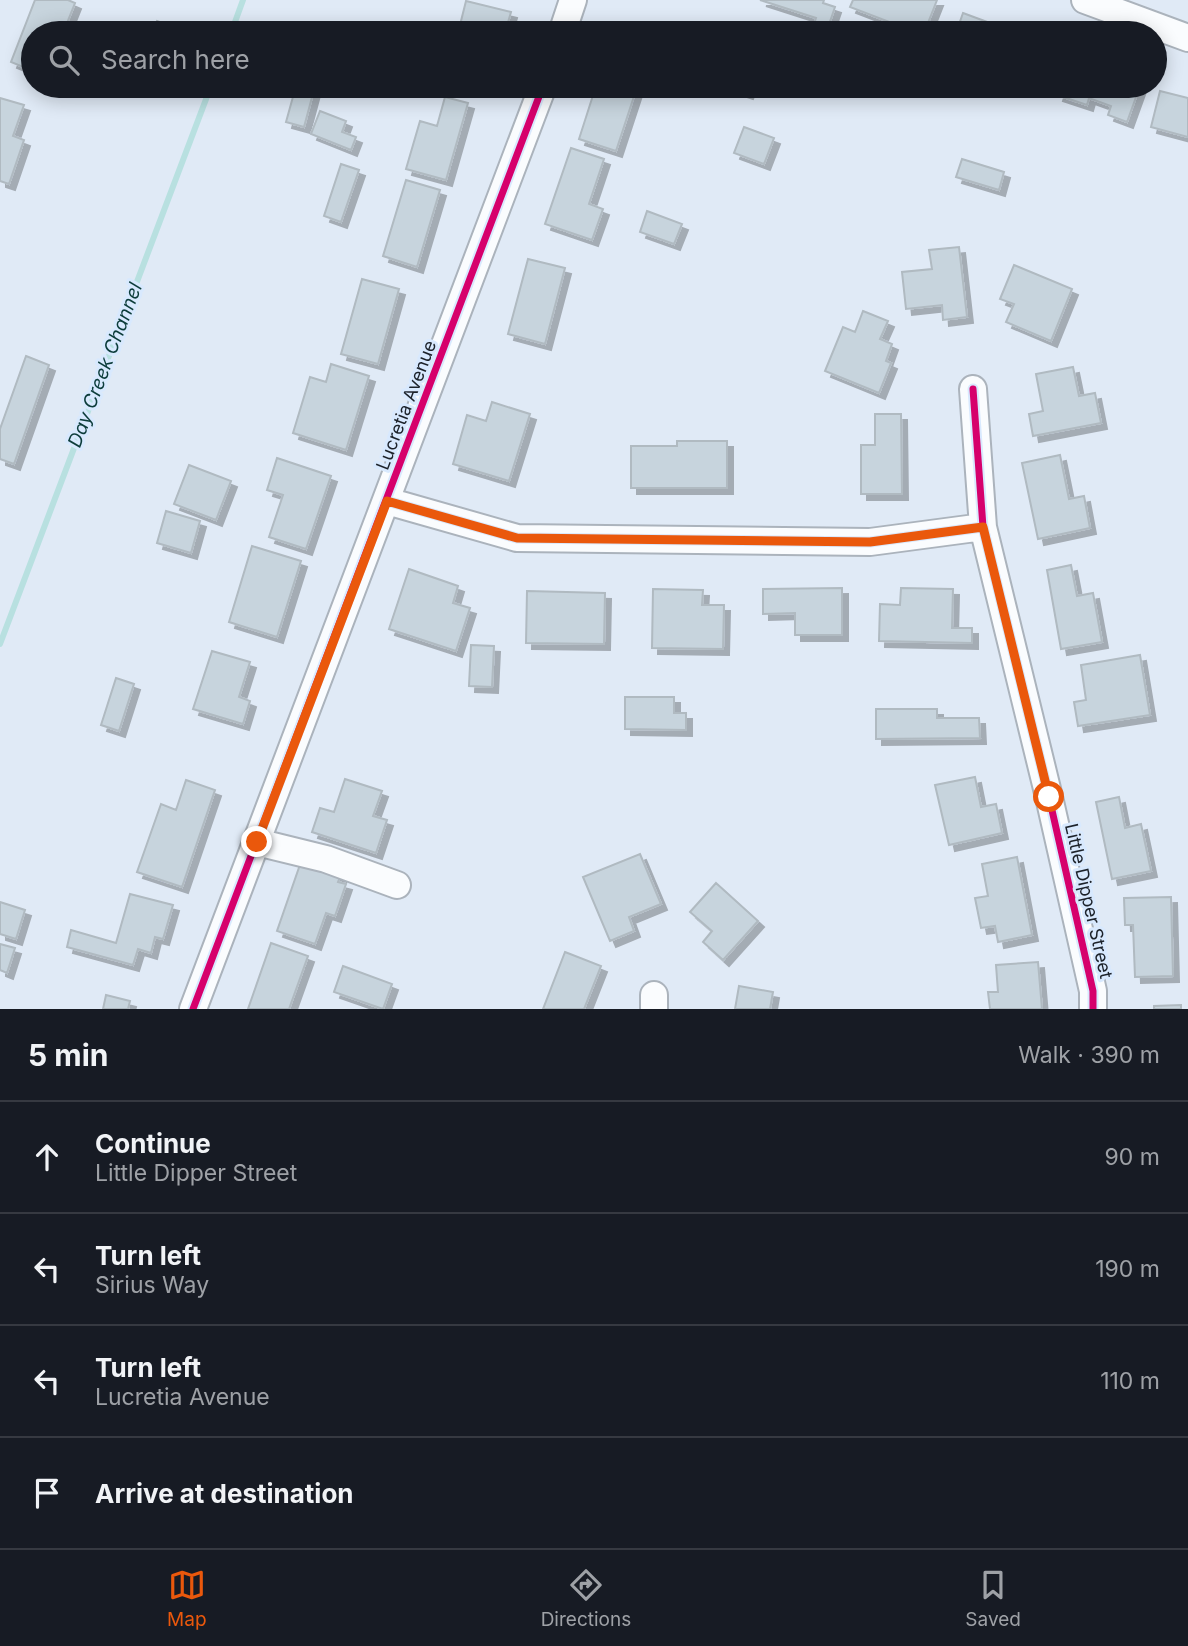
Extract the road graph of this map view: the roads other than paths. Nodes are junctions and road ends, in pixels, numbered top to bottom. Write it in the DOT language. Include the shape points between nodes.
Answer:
graph roads {
  1 [pos="573,0"];
  2 [pos="1085,0"];
  3 [pos="566,21"];
  4 [pos="1142,21"];
  5 [pos="1167,30"];
  6 [pos="1188,38"];
  7 [pos="538,98"];
  8 [pos="973,389"];
  9 [pos="387,501"];
  10 [pos="983,527"];
  11 [pos="257,842"];
  12 [pos="397,885"];
  13 [pos="193,1009"];
  14 [pos="1093,1009"];
  1 -- 3 [label="street"];
  2 -- 4 [label="street"];
  5 -- 6 [label="street"];
  7 -- 9 [label="street, Lucretia Avenue"];
  8 -- 10 [label="street, Little Dipper Street"];
  9 -- 10 [label="street" via="517,538 870,542"];
  9 -- 11 [label="street, Lucretia Avenue"];
  10 -- 14 [label="street, Little Dipper Street" via="1049,797 1093,991"];
  11 -- 12 [label="street" via="326,859"];
  11 -- 13 [label="street, Lucretia Avenue"];
}
